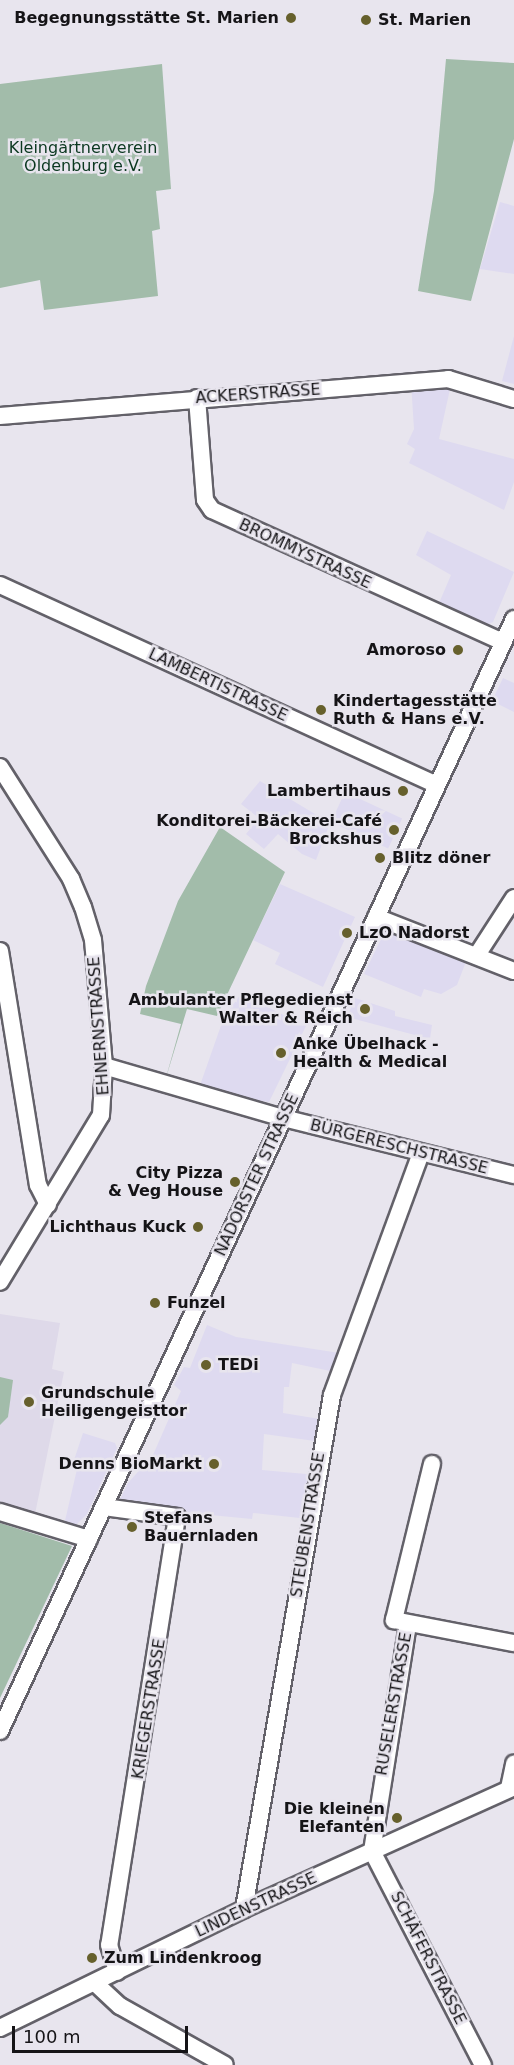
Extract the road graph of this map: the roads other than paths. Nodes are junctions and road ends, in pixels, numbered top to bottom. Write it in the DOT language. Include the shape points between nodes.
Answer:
graph roads {
  1 [pos="197,398"];
  2 [pos="514,399"];
  3 [pos="0,416"];
  4 [pos="0,585"];
  5 [pos="514,620"];
  6 [pos="503,642"];
  7 [pos="0,767"];
  8 [pos="436,785"];
  9 [pos="514,898"];
  10 [pos="376,916"];
  11 [pos="0,951"];
  12 [pos="477,955"];
  13 [pos="514,971"];
  14 [pos="104,1066"];
  15 [pos="283,1118"];
  16 [pos="421,1153"];
  17 [pos="514,1175"];
  18 [pos="48,1205"];
  19 [pos="0,1282"];
  20 [pos="432,1464"];
  21 [pos="104,1507"];
  22 [pos="0,1512"];
  23 [pos="89,1539"];
  24 [pos="408,1624"];
  25 [pos="514,1643"];
  26 [pos="0,1731"];
  27 [pos="514,1764"];
  28 [pos="512,1788"];
  29 [pos="372,1851"];
  30 [pos="244,1909"];
  31 [pos="117,1972"];
  32 [pos="95,1983"];
  33 [pos="0,2028"];
  34 [pos="225,2065"];
  35 [pos="483,2065"];
  1 -- 2 [label="street, ACKERSTRASSE" via="448,379"];
  1 -- 3 [label="street, ACKERSTRASSE"];
  1 -- 6 [label="street, BROMMYSTRASSE" via="205,500 212,510"];
  4 -- 8 [label="street, LAMBERTISTRASSE"];
  5 -- 6 [label="street, NADORSTER STRASSE"];
  6 -- 8 [label="street, NADORSTER STRASSE"];
  7 -- 14 [label="street, EHNERNSTRASSE" via="71,879 83,907 93,940"];
  8 -- 10 [label="street, NADORSTER STRASSE"];
  9 -- 12 [label="street"];
  10 -- 12 [label="street"];
  10 -- 15 [label="street, NADORSTER STRASSE"];
  11 -- 18 [label="street" via="38,1185"];
  12 -- 13 [label="street"];
  14 -- 15 [label="street, BÜRGERESCHSTRASSE"];
  14 -- 18 [label="street, EHNERNSTRASSE" via="101,1115"];
  15 -- 16 [label="street, BÜRGERESCHSTRASSE"];
  15 -- 21 [label="street, NADORSTER STRASSE"];
  16 -- 17 [label="street, BÜRGERESCHSTRASSE"];
  16 -- 30 [label="street, STEUBENSTRASSE" via="332,1395"];
  18 -- 19 [label="street, EHNERNSTRASSE"];
  20 -- 24 [label="street, RUSELERSTRASSE" via="394,1620"];
  21 -- 23 [label="street, NADORSTER STRASSE"];
  21 -- 31 [label="street, KRIEGERSTRASSE" via="177,1517 109,1945"];
  22 -- 23 [label="street"];
  23 -- 26 [label="street, NADORSTER STRASSE"];
  24 -- 25 [label="street"];
  24 -- 29 [label="street, RUSELERSTRASSE"];
  27 -- 28 [label="street"];
  28 -- 29 [label="street, LINDENSTRASSE"];
  29 -- 30 [label="street, LINDENSTRASSE"];
  29 -- 35 [label="street, SCHÄFERSTRASSE"];
  30 -- 31 [label="street, LINDENSTRASSE"];
  31 -- 32 [label="street, LINDENSTRASSE"];
  32 -- 33 [label="street, LINDENSTRASSE"];
  32 -- 34 [label="street" via="120,2006"];
}
